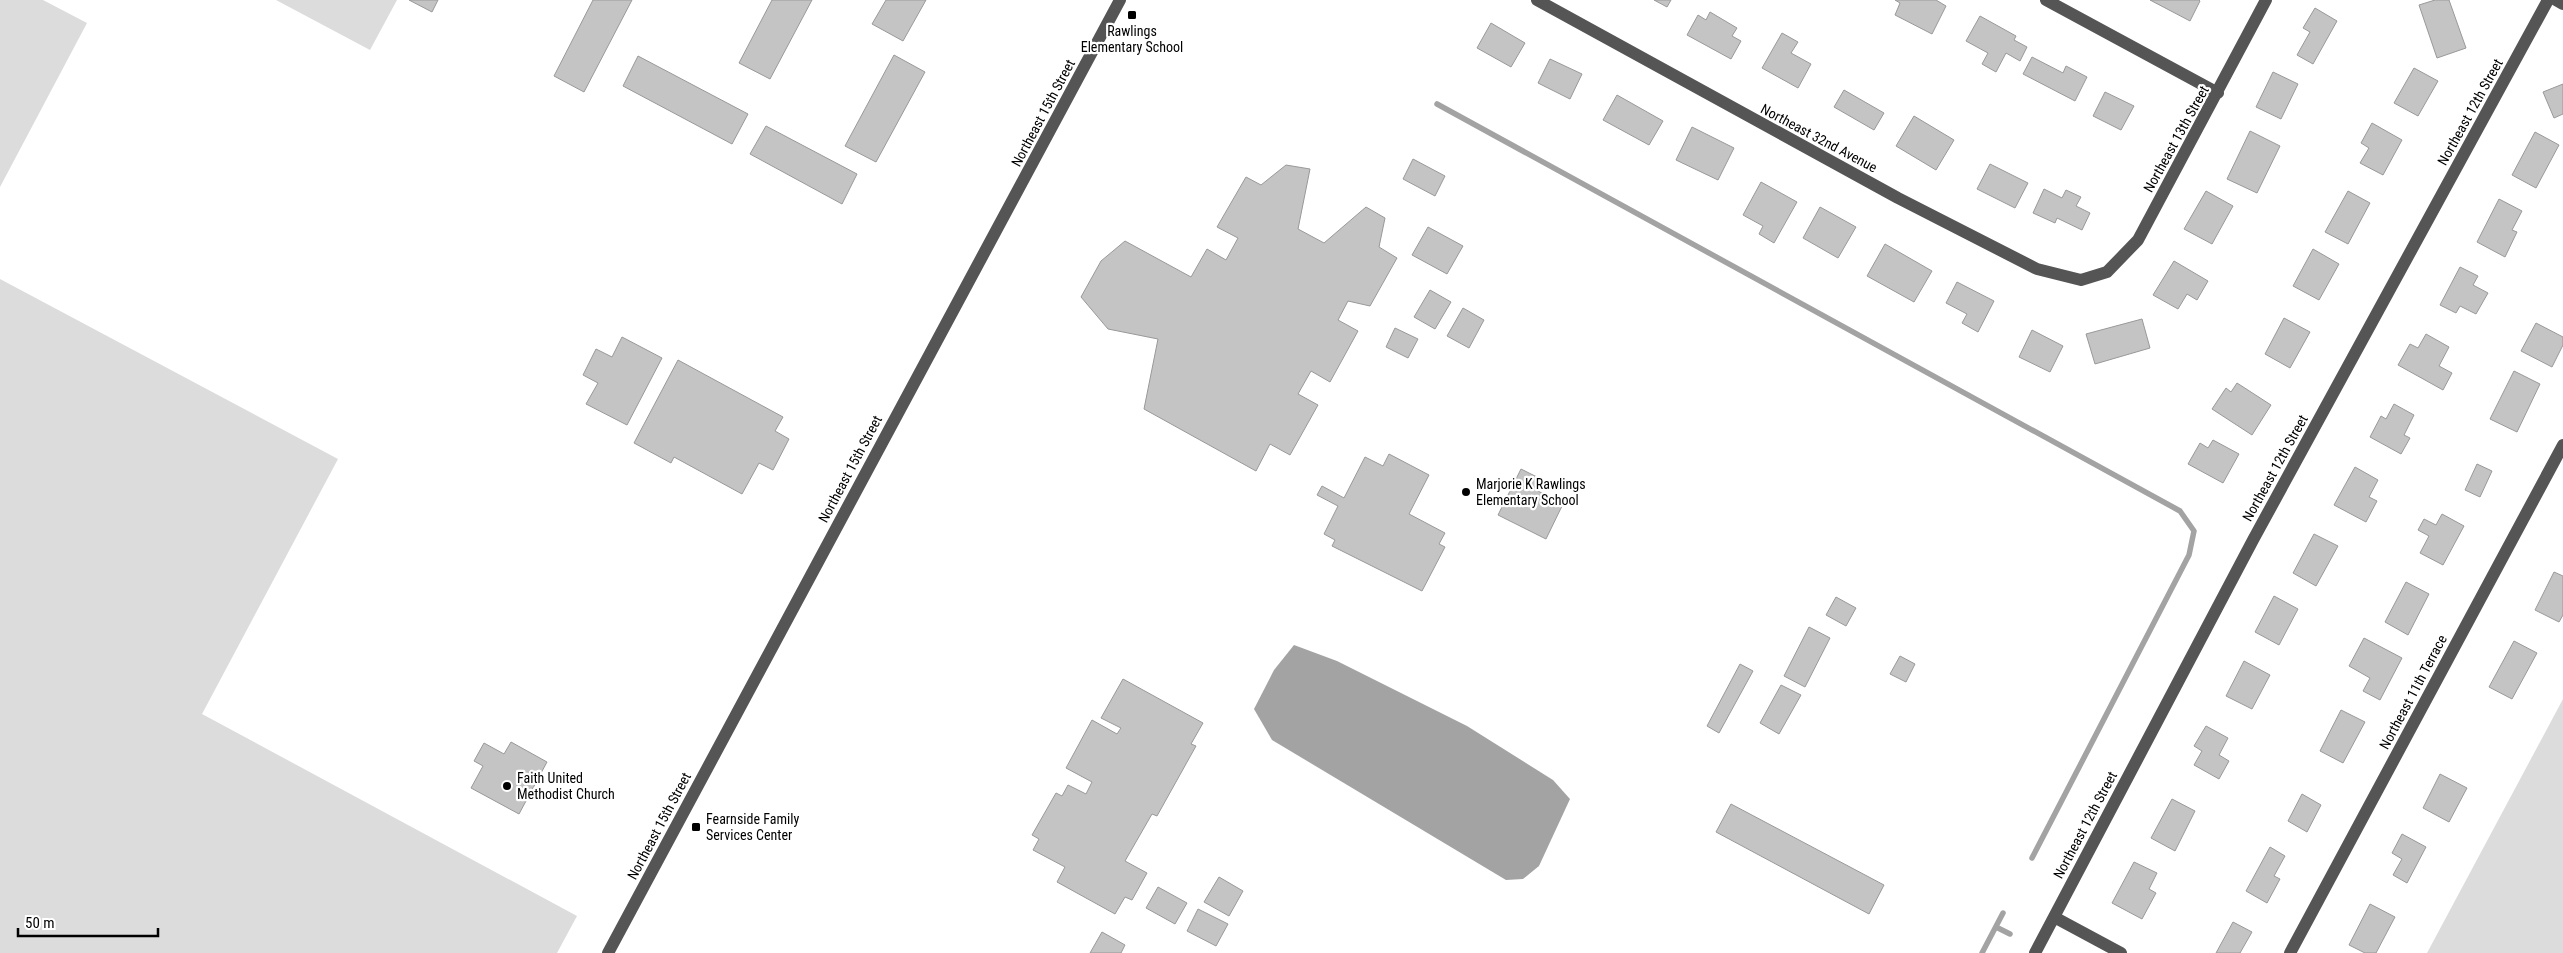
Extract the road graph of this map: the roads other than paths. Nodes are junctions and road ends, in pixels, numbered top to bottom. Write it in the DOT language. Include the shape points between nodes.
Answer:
graph roads {
  1 [pos="1120,0"];
  2 [pos="1537,0"];
  3 [pos="2046,0"];
  4 [pos="2266,0"];
  5 [pos="2548,0"];
  6 [pos="2556,0"];
  7 [pos="2563,4"];
  8 [pos="2218,93"];
  9 [pos="2094,276"];
  10 [pos="2563,445"];
  11 [pos="2054,916"];
  12 [pos="608,953"];
  13 [pos="2035,953"];
  14 [pos="2121,953"];
  15 [pos="2290,953"];
  1 -- 12 [label="street, Northeast 15th Street"];
  2 -- 9 [label="street, Northeast 32nd Avenue" via="1898,198 2037,269 2081,280"];
  3 -- 8 [label="street"];
  4 -- 8 [label="street, Northeast 13th Street"];
  5 -- 11 [label="street, Northeast 12th Street" via="2253,540"];
  6 -- 7 [label="street"];
  8 -- 9 [label="street, Northeast 13th Street" via="2138,240 2107,272"];
  10 -- 15 [label="street, Northeast 11th Terrace"];
  11 -- 13 [label="street, Northeast 12th Street"];
  11 -- 14 [label="street"];
}
